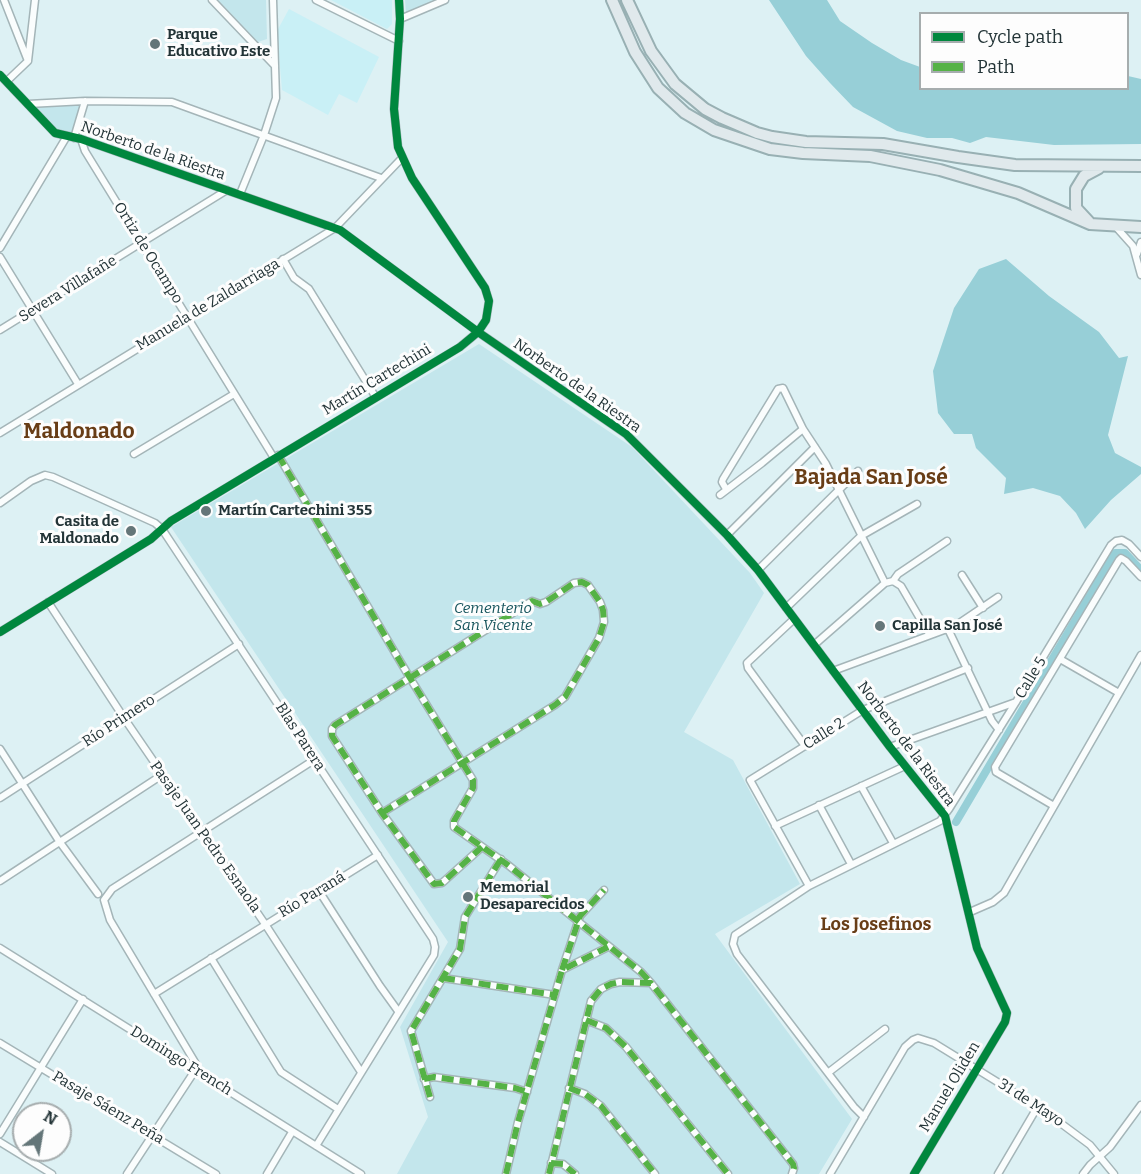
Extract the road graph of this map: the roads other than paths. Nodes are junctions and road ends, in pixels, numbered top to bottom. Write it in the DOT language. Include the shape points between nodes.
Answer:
graph roads {
  1 [pos="4,0"];
  2 [pos="35,0"];
  3 [pos="212,0"];
  4 [pos="273,0"];
  5 [pos="316,0"];
  6 [pos="399,0"];
  7 [pos="445,0"];
  8 [pos="612,0"];
  9 [pos="627,0"];
  10 [pos="400,19"];
  11 [pos="399,41"];
  12 [pos="28,62"];
  13 [pos="276,66"];
  14 [pos="2,77"];
  15 [pos="85,101"];
  16 [pos="28,104"];
  17 [pos="264,135"];
  18 [pos="74,138"];
  19 [pos="402,158"];
  20 [pos="1107,166"];
  21 [pos="1141,166"];
  22 [pos="381,178"];
  23 [pos="227,190"];
  24 [pos="240,194"];
  25 [pos="1097,225"];
  26 [pos="1116,227"];
  27 [pos="1141,227"];
  28 [pos="335,228"];
  29 [pos="1141,242"];
  30 [pos="142,243"];
  31 [pos="0,248"];
  32 [pos="0,257"];
  33 [pos="1136,258"];
  34 [pos="283,259"];
  35 [pos="1141,275"];
  36 [pos="32,310"];
  37 [pos="188,318"];
  38 [pos="0,330"];
  39 [pos="478,332"];
  40 [pos="78,384"];
  41 [pos="234,394"];
  42 [pos="375,396"];
  43 [pos="802,429"];
  44 [pos="0,433"];
  45 [pos="815,447"];
  46 [pos="134,454"];
  47 [pos="276,456"];
  48 [pos="858,471"];
  49 [pos="726,489"];
  50 [pos="839,490"];
  51 [pos="720,495"];
  52 [pos="0,503"];
  53 [pos="917,504"];
  54 [pos="162,529"];
  55 [pos="727,535"];
  56 [pos="861,536"];
  57 [pos="947,541"];
  58 [pos="1141,557"];
  59 [pos="758,570"];
  60 [pos="962,575"];
  61 [pos="1141,577"];
  62 [pos="893,581"];
  63 [pos="885,583"];
  64 [pos="998,597"];
  65 [pos="48,602"];
  66 [pos="786,608"];
  67 [pos="983,608"];
  68 [pos="794,619"];
  69 [pos="948,629"];
  70 [pos="0,632"];
  71 [pos="929,634"];
  72 [pos="239,644"];
  73 [pos="814,645"];
  74 [pos="1141,655"];
  75 [pos="1060,659"];
  76 [pos="968,668"];
  77 [pos="833,671"];
  78 [pos="410,678"];
  79 [pos="1119,693"];
  80 [pos="1016,702"];
  81 [pos="863,710"];
  82 [pos="987,711"];
  83 [pos="124,718"];
  84 [pos="999,730"];
  85 [pos="805,746"];
  86 [pos="890,747"];
  87 [pos="0,749"];
  88 [pos="314,760"];
  89 [pos="462,762"];
  90 [pos="905,766"];
  91 [pos="162,775"];
  92 [pos="22,783"];
  93 [pos="861,786"];
  94 [pos="0,798"];
  95 [pos="819,805"];
  96 [pos="1054,806"];
  97 [pos="382,813"];
  98 [pos="945,816"];
  99 [pos="775,826"];
  100 [pos="201,831"];
  101 [pos="59,841"];
  102 [pos="893,843"];
  103 [pos="482,847"];
  104 [pos="378,855"];
  105 [pos="501,859"];
  106 [pos="851,864"];
  107 [pos="0,881"];
  108 [pos="809,886"];
  109 [pos="604,890"];
  110 [pos="319,891"];
  111 [pos="98,894"];
  112 [pos="970,912"];
  113 [pos="578,922"];
  114 [pos="265,924"];
  115 [pos="608,947"];
  116 [pos="0,948"];
  117 [pos="211,958"];
  118 [pos="562,970"];
  119 [pos="443,978"];
  120 [pos="651,983"];
  121 [pos="154,994"];
  122 [pos="555,995"];
  123 [pos="83,999"];
  124 [pos="398,1011"];
  125 [pos="1007,1012"];
  126 [pos="586,1020"];
  127 [pos="885,1029"];
  128 [pos="0,1043"];
  129 [pos="40,1067"];
  130 [pos="976,1068"];
  131 [pos="196,1069"];
  132 [pos="361,1072"];
  133 [pos="829,1072"];
  134 [pos="424,1079"];
  135 [pos="569,1088"];
  136 [pos="526,1092"];
  137 [pos="430,1097"];
  138 [pos="1038,1106"];
  139 [pos="1141,1106"];
  140 [pos="338,1109"];
  141 [pos="864,1117"];
  142 [pos="292,1132"];
  143 [pos="0,1134"];
  144 [pos="152,1135"];
  145 [pos="0,1142"];
  146 [pos="316,1146"];
  147 [pos="1100,1155"];
  148 [pos="551,1163"];
  149 [pos="52,1174"];
  150 [pos="127,1174"];
  151 [pos="216,1174"];
  152 [pos="267,1174"];
  153 [pos="361,1174"];
  154 [pos="506,1174"];
  155 [pos="549,1174"];
  156 [pos="575,1174"];
  157 [pos="655,1174"];
  158 [pos="728,1174"];
  159 [pos="792,1174"];
  160 [pos="830,1174"];
  161 [pos="914,1174"];
  162 [pos="998,1174"];
  163 [pos="1083,1174"];
  164 [pos="1114,1174"];
  1 -- 12 [label="street"];
  2 -- 12 [label="street"];
  3 -- 13 [label="street"];
  4 -- 13 [label="street"];
  5 -- 11 [label="street"];
  6 -- 10 [label="street"];
  7 -- 10 [label="street"];
  8 -- 25 [label="main road" via="635,52 658,88 685,113 714,130 770,149 870,156 950,172 1018,193"];
  9 -- 20 [label="main road" via="651,51 675,84 705,109 757,133 806,142 883,144 998,163"];
  10 -- 11 [label="street"];
  11 -- 19 [label="street" via="394,122"];
  12 -- 14 [label="street"];
  13 -- 17 [label="street" via="276,98"];
  14 -- 16 [label="street, Norberto de la Riestra"];
  15 -- 16 [label="street"];
  15 -- 17 [label="street" via="172,102"];
  15 -- 18 [label="street"];
  16 -- 18 [label="street, Norberto de la Riestra" via="52,130"];
  17 -- 22 [label="street"];
  17 -- 24 [label="street"];
  18 -- 23 [label="street, Norberto de la Riestra"];
  18 -- 30 [label="street, Ortiz de Ocampo"];
  18 -- 31 [label="street"];
  19 -- 22 [label="street, Manuela de Zaldarriaga"];
  19 -- 39 [label="street" via="485,288 489,312"];
  20 -- 21 [label="main road"];
  20 -- 25 [label="main road" via="1088,173 1076,189 1079,214"];
  22 -- 28 [label="street, Manuela de Zaldarriaga"];
  23 -- 24 [label="street, Norberto de la Riestra"];
  23 -- 30 [label="street, Severa Villafañe"];
  24 -- 28 [label="street, Norberto de la Riestra"];
  25 -- 26 [label="main road"];
  26 -- 27 [label="main road"];
  26 -- 33 [label="street" via="1130,240"];
  28 -- 34 [label="street, Manuela de Zaldarriaga"];
  28 -- 39 [label="street, Norberto de la Riestra"];
  29 -- 33 [label="street"];
  30 -- 36 [label="street, Severa Villafañe"];
  30 -- 37 [label="street, Ortiz de Ocampo"];
  32 -- 36 [label="street"];
  33 -- 35 [label="street"];
  34 -- 37 [label="street, Manuela de Zaldarriaga"];
  34 -- 42 [label="street" via="294,278 309,289"];
  36 -- 38 [label="street, Severa Villafañe"];
  36 -- 40 [label="street"];
  37 -- 40 [label="street, Manuela de Zaldarriaga"];
  37 -- 41 [label="street, Ortiz de Ocampo"];
  39 -- 42 [label="street, Martín Cartechini" via="460,347"];
  39 -- 55 [label="street, Norberto de la Riestra" via="626,434"];
  40 -- 44 [label="street, Manuela de Zaldarriaga"];
  41 -- 46 [label="street"];
  41 -- 47 [label="street, Ortiz de Ocampo"];
  42 -- 47 [label="street, Martín Cartechini"];
  43 -- 45 [label="street"];
  43 -- 49 [label="street"];
  43 -- 49 [label="street" via="786,392 780,388 723,479"];
  45 -- 50 [label="street"];
  45 -- 55 [label="street"];
  47 -- 54 [label="street, Martín Cartechini"];
  47 -- 78 [label="street, Ortiz de Ocampo"];
  48 -- 50 [label="street"];
  49 -- 51 [label="street"];
  50 -- 56 [label="street"];
  50 -- 59 [label="street"];
  52 -- 54 [label="street" via="45,475"];
  53 -- 56 [label="street"];
  54 -- 65 [label="street, Martín Cartechini"];
  54 -- 72 [label="street, Blas Parera"];
  55 -- 59 [label="street, Norberto de la Riestra"];
  56 -- 63 [label="street"];
  56 -- 66 [label="street"];
  57 -- 62 [label="street"];
  58 -- 80 [label="street, Calle 5" via="1122,540 1111,545"];
  59 -- 66 [label="street, Norberto de la Riestra"];
  60 -- 67 [label="street"];
  61 -- 75 [label="street" via="1126,561 1119,560"];
  62 -- 63 [label="street"];
  62 -- 71 [label="street" via="901,586"];
  63 -- 73 [label="street"];
  64 -- 67 [label="street"];
  65 -- 70 [label="street, Martín Cartechini"];
  65 -- 83 [label="street, Pasaje Juan Pedro Esnaola"];
  66 -- 68 [label="street, Norberto de la Riestra"];
  67 -- 69 [label="street"];
  68 -- 73 [label="street, Norberto de la Riestra"];
  68 -- 85 [label="street" via="747,663"];
  69 -- 71 [label="street"];
  69 -- 76 [label="street"];
  71 -- 77 [label="street"];
  72 -- 83 [label="street, Río Primero"];
  72 -- 88 [label="street, Blas Parera"];
  73 -- 77 [label="street, Norberto de la Riestra"];
  74 -- 79 [label="street"];
  75 -- 79 [label="street"];
  75 -- 96 [label="street" via="995,770"];
  76 -- 81 [label="street, Calle 2"];
  76 -- 82 [label="street"];
  77 -- 81 [label="street, Norberto de la Riestra"];
  78 -- 89 [label="street, Ortiz de Ocampo"];
  78 -- 89 [label="street" via="532,601 546,602 574,583 588,585 600,602 602,631 565,697"];
  78 -- 97 [label="street" via="335,725 331,732"];
  79 -- 96 [label="street"];
  80 -- 82 [label="street"];
  80 -- 84 [label="street, Calle 5"];
  81 -- 85 [label="street, Calle 2"];
  81 -- 86 [label="street, Norberto de la Riestra"];
  82 -- 84 [label="street"];
  82 -- 86 [label="street"];
  83 -- 91 [label="street, Pasaje Juan Pedro Esnaola"];
  83 -- 92 [label="street, Río Primero"];
  84 -- 98 [label="street, Calle 5"];
  85 -- 99 [label="street, Calle 2" via="750,780"];
  86 -- 90 [label="street, Norberto de la Riestra"];
  87 -- 92 [label="street"];
  88 -- 100 [label="street"];
  88 -- 104 [label="street, Blas Parera"];
  89 -- 97 [label="street"];
  89 -- 103 [label="street, Ortiz de Ocampo" via="474,784 453,824"];
  90 -- 93 [label="street"];
  90 -- 98 [label="street, Norberto de la Riestra"];
  91 -- 100 [label="street, Pasaje Juan Pedro Esnaola"];
  91 -- 101 [label="street"];
  92 -- 94 [label="street, Río Primero"];
  92 -- 101 [label="street"];
  93 -- 95 [label="street"];
  93 -- 102 [label="street"];
  95 -- 99 [label="street"];
  95 -- 106 [label="street"];
  96 -- 112 [label="street" via="1004,892 993,902"];
  97 -- 103 [label="street" via="434,884 442,884"];
  98 -- 102 [label="street"];
  98 -- 112 [label="street, Norberto de la Riestra"];
  99 -- 108 [label="street"];
  100 -- 114 [label="street, Pasaje Juan Pedro Esnaola"];
  100 -- 121 [label="street" via="112,889 104,900 110,920"];
  101 -- 107 [label="street"];
  101 -- 111 [label="street"];
  102 -- 106 [label="street"];
  103 -- 105 [label="street"];
  104 -- 110 [label="street, Río Paraná"];
  104 -- 124 [label="street, Blas Parera" via="435,947 434,955"];
  105 -- 113 [label="street"];
  105 -- 119 [label="street" via="465,917 462,945"];
  106 -- 108 [label="street"];
  108 -- 133 [label="street" via="735,935 733,944"];
  109 -- 113 [label="street"];
  110 -- 114 [label="street, Río Paraná"];
  110 -- 124 [label="street"];
  112 -- 125 [label="street, Norberto de la Riestra" via="981,958"];
  113 -- 115 [label="street"];
  113 -- 118 [label="street"];
  114 -- 117 [label="street, Río Paraná"];
  114 -- 132 [label="street, Pasaje Juan Pedro Esnaola"];
  115 -- 118 [label="street"];
  115 -- 120 [label="street"];
  116 -- 123 [label="street, Domingo French"];
  117 -- 121 [label="street, Río Paraná"];
  117 -- 140 [label="street" via="281,1072"];
  118 -- 122 [label="street"];
  119 -- 122 [label="street"];
  119 -- 134 [label="street" via="411,1031"];
  120 -- 126 [label="street" via="620,982 607,986 593,997"];
  120 -- 159 [label="street" via="793,1164"];
  121 -- 131 [label="street"];
  122 -- 136 [label="street"];
  123 -- 129 [label="street"];
  123 -- 131 [label="street, Domingo French"];
  124 -- 132 [label="street"];
  125 -- 130 [label="street, Manuel Oliden" via="1005,1022"];
  126 -- 135 [label="street"];
  126 -- 158 [label="street" via="606,1028 626,1047"];
  127 -- 133 [label="street"];
  128 -- 129 [label="street, Pasaje Sáenz Peña"];
  129 -- 143 [label="street"];
  129 -- 144 [label="street, Pasaje Sáenz Peña"];
  130 -- 138 [label="street, 31 de Mayo"];
  130 -- 141 [label="street, 31 de Mayo" via="926,1040 913,1040"];
  130 -- 161 [label="street, Manuel Oliden"];
  131 -- 142 [label="street, Domingo French"];
  131 -- 144 [label="street"];
  132 -- 140 [label="street"];
  133 -- 141 [label="street"];
  134 -- 136 [label="street" via="434,1077"];
  134 -- 137 [label="street"];
  135 -- 148 [label="street"];
  135 -- 157 [label="street" via="601,1106"];
  136 -- 154 [label="street"];
  138 -- 147 [label="street, 31 de Mayo"];
  138 -- 162 [label="street"];
  139 -- 147 [label="street"];
  140 -- 146 [label="street"];
  141 -- 160 [label="street"];
  142 -- 146 [label="street, Domingo French"];
  142 -- 152 [label="street"];
  144 -- 150 [label="street"];
  144 -- 151 [label="street, Pasaje Sáenz Peña"];
  145 -- 149 [label="street"];
  146 -- 153 [label="street, Domingo French"];
  147 -- 163 [label="street"];
  147 -- 164 [label="street, 31 de Mayo"];
  148 -- 155 [label="street"];
  148 -- 156 [label="street" via="563,1164"];
}
